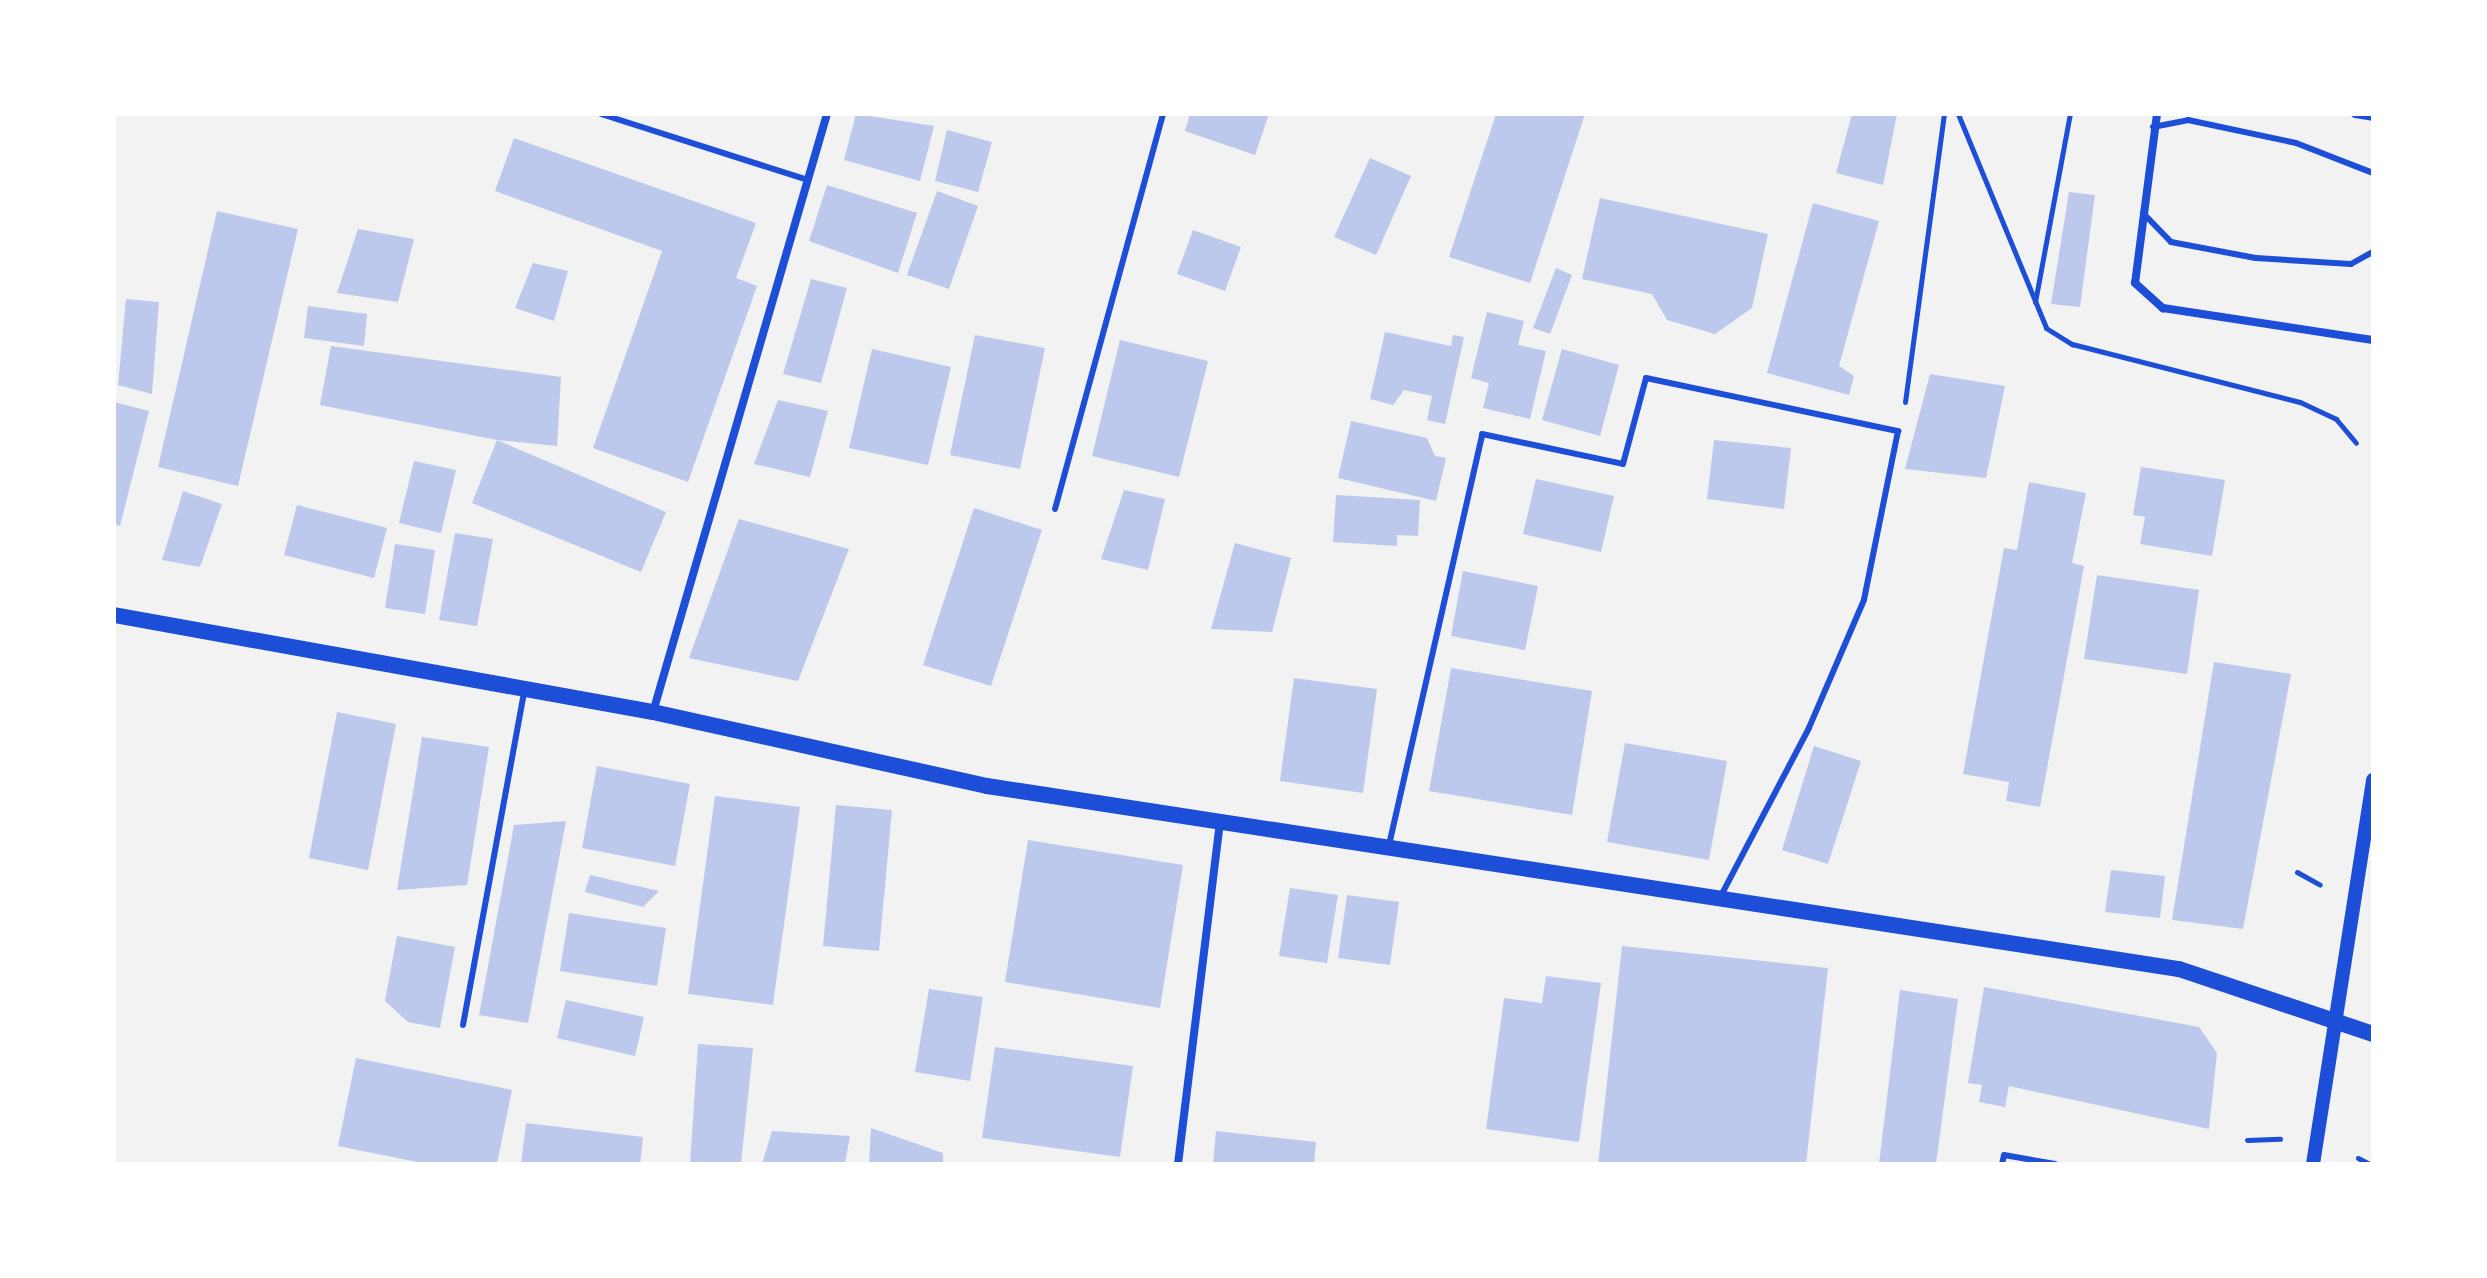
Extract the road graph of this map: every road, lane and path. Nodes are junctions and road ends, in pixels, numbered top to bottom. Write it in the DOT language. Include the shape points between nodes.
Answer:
graph roads {
  1 [pos="601,114"];
  2 [pos="827,114"];
  3 [pos="1163,114"];
  4 [pos="1944,114"];
  5 [pos="2070,114"];
  6 [pos="2157,114"];
  7 [pos="2355,114"];
  8 [pos="2373,117"];
  9 [pos="2153,127"];
  10 [pos="2373,173"];
  11 [pos="808,180"];
  12 [pos="2143,213"];
  13 [pos="2373,252"];
  14 [pos="2034,305"];
  15 [pos="2373,340"];
  16 [pos="1898,431"];
  17 [pos="1055,509"];
  18 [pos="114,615"];
  19 [pos="524,693"];
  20 [pos="653,712"];
  21 [pos="2373,780"];
  22 [pos="1220,823"];
  23 [pos="1389,845"];
  24 [pos="2297,872"];
  25 [pos="2320,885"];
  26 [pos="1722,894"];
  27 [pos="2337,1021"];
  28 [pos="463,1025"];
  29 [pos="2373,1034"];
  30 [pos="2281,1139"];
  31 [pos="2247,1140"];
  32 [pos="2358,1158"];
  33 [pos="1178,1164"];
  34 [pos="2002,1164"];
  35 [pos="2055,1164"];
  36 [pos="2313,1164"];
  37 [pos="2370,1164"];
  1 -- 11 [label="lane"];
  2 -- 11 [label="street"];
  3 -- 17 [label="lane"];
  4 -- 16 [label="path" via="1914,362"];
  5 -- 14 [label="path"];
  6 -- 9 [label="street"];
  7 -- 8 [label="street"];
  9 -- 10 [label="lane" via="2188,120 2219,126 2296,143"];
  9 -- 12 [label="street"];
  11 -- 20 [label="street"];
  12 -- 13 [label="lane" via="2171,242 2256,258 2351,264"];
  12 -- 15 [label="street" via="2135,283 2163,308"];
  16 -- 23 [label="lane" via="1646,378 1623,464 1482,434"];
  16 -- 26 [label="lane" via="1864,600 1809,728"];
  18 -- 19 [label="main road"];
  19 -- 20 [label="main road"];
  19 -- 28 [label="lane"];
  20 -- 22 [label="main road" via="987,786"];
  21 -- 27 [label="street"];
  22 -- 23 [label="main road"];
  22 -- 33 [label="street"];
  23 -- 26 [label="main road"];
  24 -- 25 [label="path"];
  26 -- 27 [label="main road" via="2179,969"];
  27 -- 29 [label="main road"];
  27 -- 36 [label="street"];
  30 -- 31 [label="path"];
  32 -- 37 [label="path"];
  34 -- 35 [label="lane" via="2004,1155"];
}
